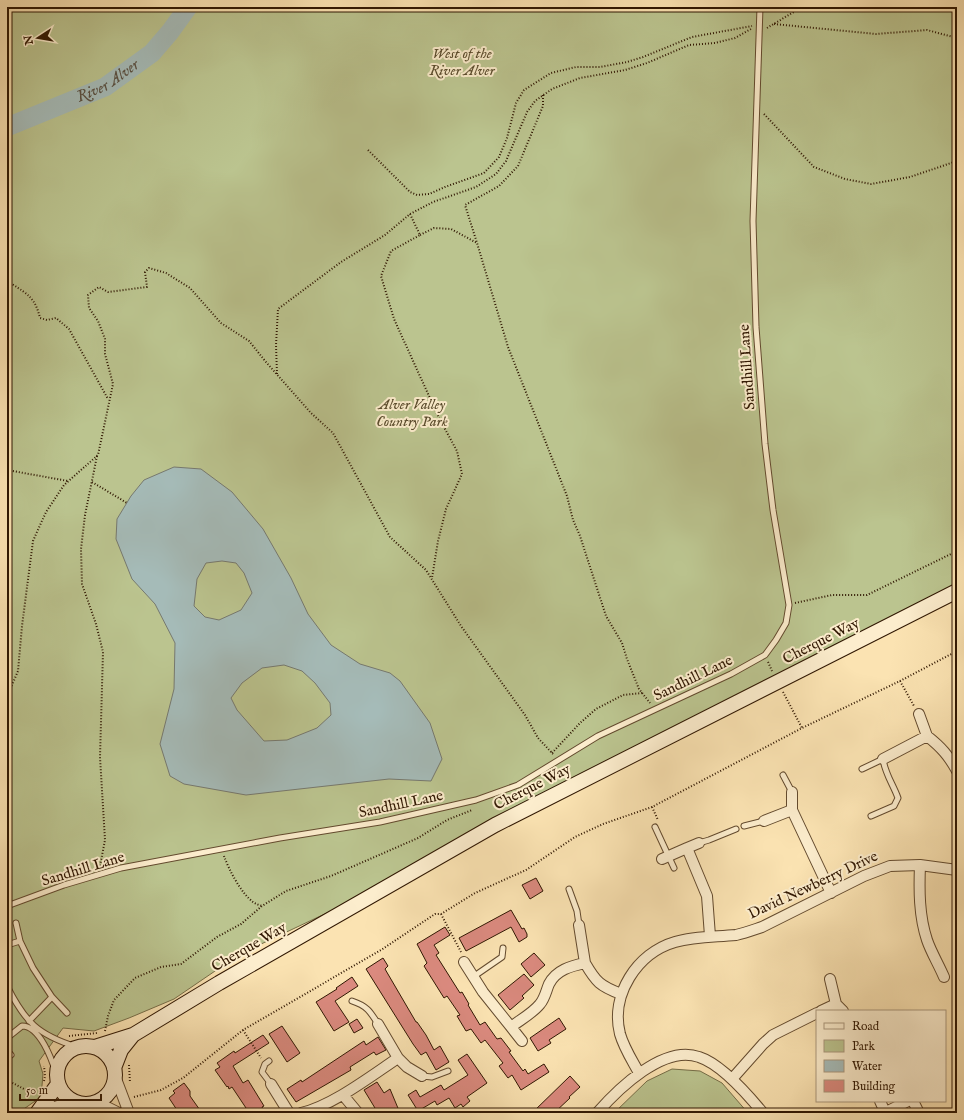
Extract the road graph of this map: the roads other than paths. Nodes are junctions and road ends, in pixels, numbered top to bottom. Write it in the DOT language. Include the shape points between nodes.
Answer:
graph roads {
  1 [pos="760,7"];
  2 [pos="957,591"];
  3 [pos="919,714"];
  4 [pos="927,736"];
  5 [pos="883,759"];
  6 [pos="862,769"];
  7 [pos="957,771"];
  8 [pos="783,775"];
  9 [pos="792,792"];
  10 [pos="792,810"];
  11 [pos="871,816"];
  12 [pos="764,821"];
  13 [pos="744,826"];
  14 [pos="655,827"];
  15 [pos="736,829"];
  16 [pos="699,843"];
  17 [pos="688,848"];
  18 [pos="665,857"];
  19 [pos="920,865"];
  20 [pos="674,868"];
  21 [pos="957,870"];
  22 [pos="569,889"];
  23 [pos="831,893"];
  24 [pos="7,906"];
  25 [pos="16,923"];
  26 [pos="579,925"];
  27 [pos="710,936"];
  28 [pos="20,941"];
  29 [pos="7,945"];
  30 [pos="503,948"];
  31 [pos="464,962"];
  32 [pos="585,963"];
  33 [pos="473,977"];
  34 [pos="944,977"];
  35 [pos="830,979"];
  36 [pos="7,986"];
  37 [pos="621,994"];
  38 [pos="52,997"];
  39 [pos="352,1001"];
  40 [pos="840,1007"];
  41 [pos="826,1010"];
  42 [pos="66,1013"];
  43 [pos="816,1013"];
  44 [pos="29,1021"];
  45 [pos="378,1024"];
  46 [pos="511,1027"];
  47 [pos="7,1038"];
  48 [pos="522,1041"];
  49 [pos="119,1046"];
  50 [pos="77,1047"];
  51 [pos="95,1047"];
  52 [pos="7,1050"];
  53 [pos="11,1055"];
  54 [pos="398,1058"];
  55 [pos="267,1063"];
  56 [pos="448,1071"];
  57 [pos="115,1072"];
  58 [pos="639,1072"];
  59 [pos="422,1076"];
  60 [pos="57,1079"];
  61 [pos="732,1079"];
  62 [pos="270,1084"];
  63 [pos="343,1095"];
  64 [pos="96,1102"];
  65 [pos="880,1102"];
  66 [pos="906,1102"];
  67 [pos="914,1102"];
  68 [pos="77,1103"];
  69 [pos="37,1113"];
  70 [pos="46,1113"];
  71 [pos="120,1113"];
  72 [pos="129,1113"];
  73 [pos="289,1113"];
  74 [pos="301,1113"];
  75 [pos="358,1113"];
  76 [pos="597,1113"];
  77 [pos="763,1113"];
  78 [pos="885,1113"];
  79 [pos="919,1113"];
  1 -- 24 [label="lane, Sandhill Lane" via="753,222 756,327 765,444 789,605 786,623 765,655 731,674 598,736 518,785 476,800 380,822 121,868"];
  2 -- 49 [label="street, Cherque Way" via="495,825 225,980"];
  3 -- 4 [label="street"];
  4 -- 5 [label="street"];
  4 -- 7 [label="street" via="941,746"];
  5 -- 6 [label="lane"];
  5 -- 11 [label="lane" via="886,775 898,798 894,806"];
  8 -- 9 [label="lane"];
  9 -- 10 [label="street"];
  10 -- 12 [label="street"];
  10 -- 23 [label="street"];
  12 -- 13 [label="lane"];
  14 -- 18 [label="lane"];
  15 -- 16 [label="lane"];
  16 -- 17 [label="street"];
  17 -- 18 [label="street"];
  17 -- 27 [label="street" via="707,896"];
  18 -- 20 [label="lane"];
  19 -- 21 [label="street, David Newberry Drive"];
  19 -- 23 [label="street, David Newberry Drive" via="890,866 876,870"];
  19 -- 34 [label="street" via="919,894 922,922 927,940"];
  22 -- 26 [label="lane"];
  23 -- 27 [label="street, David Newberry Drive" via="746,933"];
  25 -- 28 [label="lane"];
  26 -- 32 [label="street"];
  27 -- 37 [label="street, David Newberry Drive" via="675,942 655,951 636,968"];
  28 -- 29 [label="lane"];
  28 -- 38 [label="lane" via="32,968"];
  30 -- 33 [label="lane" via="502,957"];
  31 -- 33 [label="street"];
  32 -- 37 [label="street" via="604,987"];
  32 -- 46 [label="street" via="561,971 550,983 539,1005"];
  33 -- 46 [label="street"];
  35 -- 40 [label="street"];
  36 -- 44 [label="lane"];
  37 -- 58 [label="street, David Newberry Drive" via="618,1022 620,1035"];
  38 -- 42 [label="lane"];
  38 -- 44 [label="lane"];
  39 -- 45 [label="lane" via="363,1004"];
  40 -- 41 [label="street"];
  43 -- 61 [label="street" via="773,1034"];
  44 -- 50 [label="lane" via="44,1034"];
  45 -- 54 [label="street"];
  46 -- 48 [label="street"];
  47 -- 60 [label="lane" via="18,1028 25,1026 34,1032 48,1052"];
  49 -- 51 [label="street"];
  49 -- 57 [label="street, Cherque Way"];
  50 -- 51 [label="street"];
  50 -- 60 [label="street" via="60,1060"];
  51 -- 57 [label="street" via="108,1055"];
  52 -- 53 [label="lane"];
  54 -- 59 [label="street"];
  54 -- 63 [label="street"];
  55 -- 62 [label="lane" via="262,1072"];
  56 -- 59 [label="lane" via="432,1077"];
  57 -- 64 [label="street" via="110,1092"];
  57 -- 72 [label="street" via="130,1099"];
  58 -- 61 [label="street" via="664,1060 688,1054 711,1062"];
  58 -- 76 [label="street"];
  60 -- 68 [label="street" via="65,1096"];
  60 -- 69 [label="street"];
  61 -- 77 [label="street"];
  62 -- 73 [label="street"];
  63 -- 74 [label="street" via="312,1111"];
  63 -- 75 [label="street"];
  64 -- 68 [label="street"];
  64 -- 71 [label="street"];
  65 -- 78 [label="street"];
  66 -- 78 [label="street"];
  67 -- 79 [label="street"];
  68 -- 70 [label="street" via="54,1108"];
}
